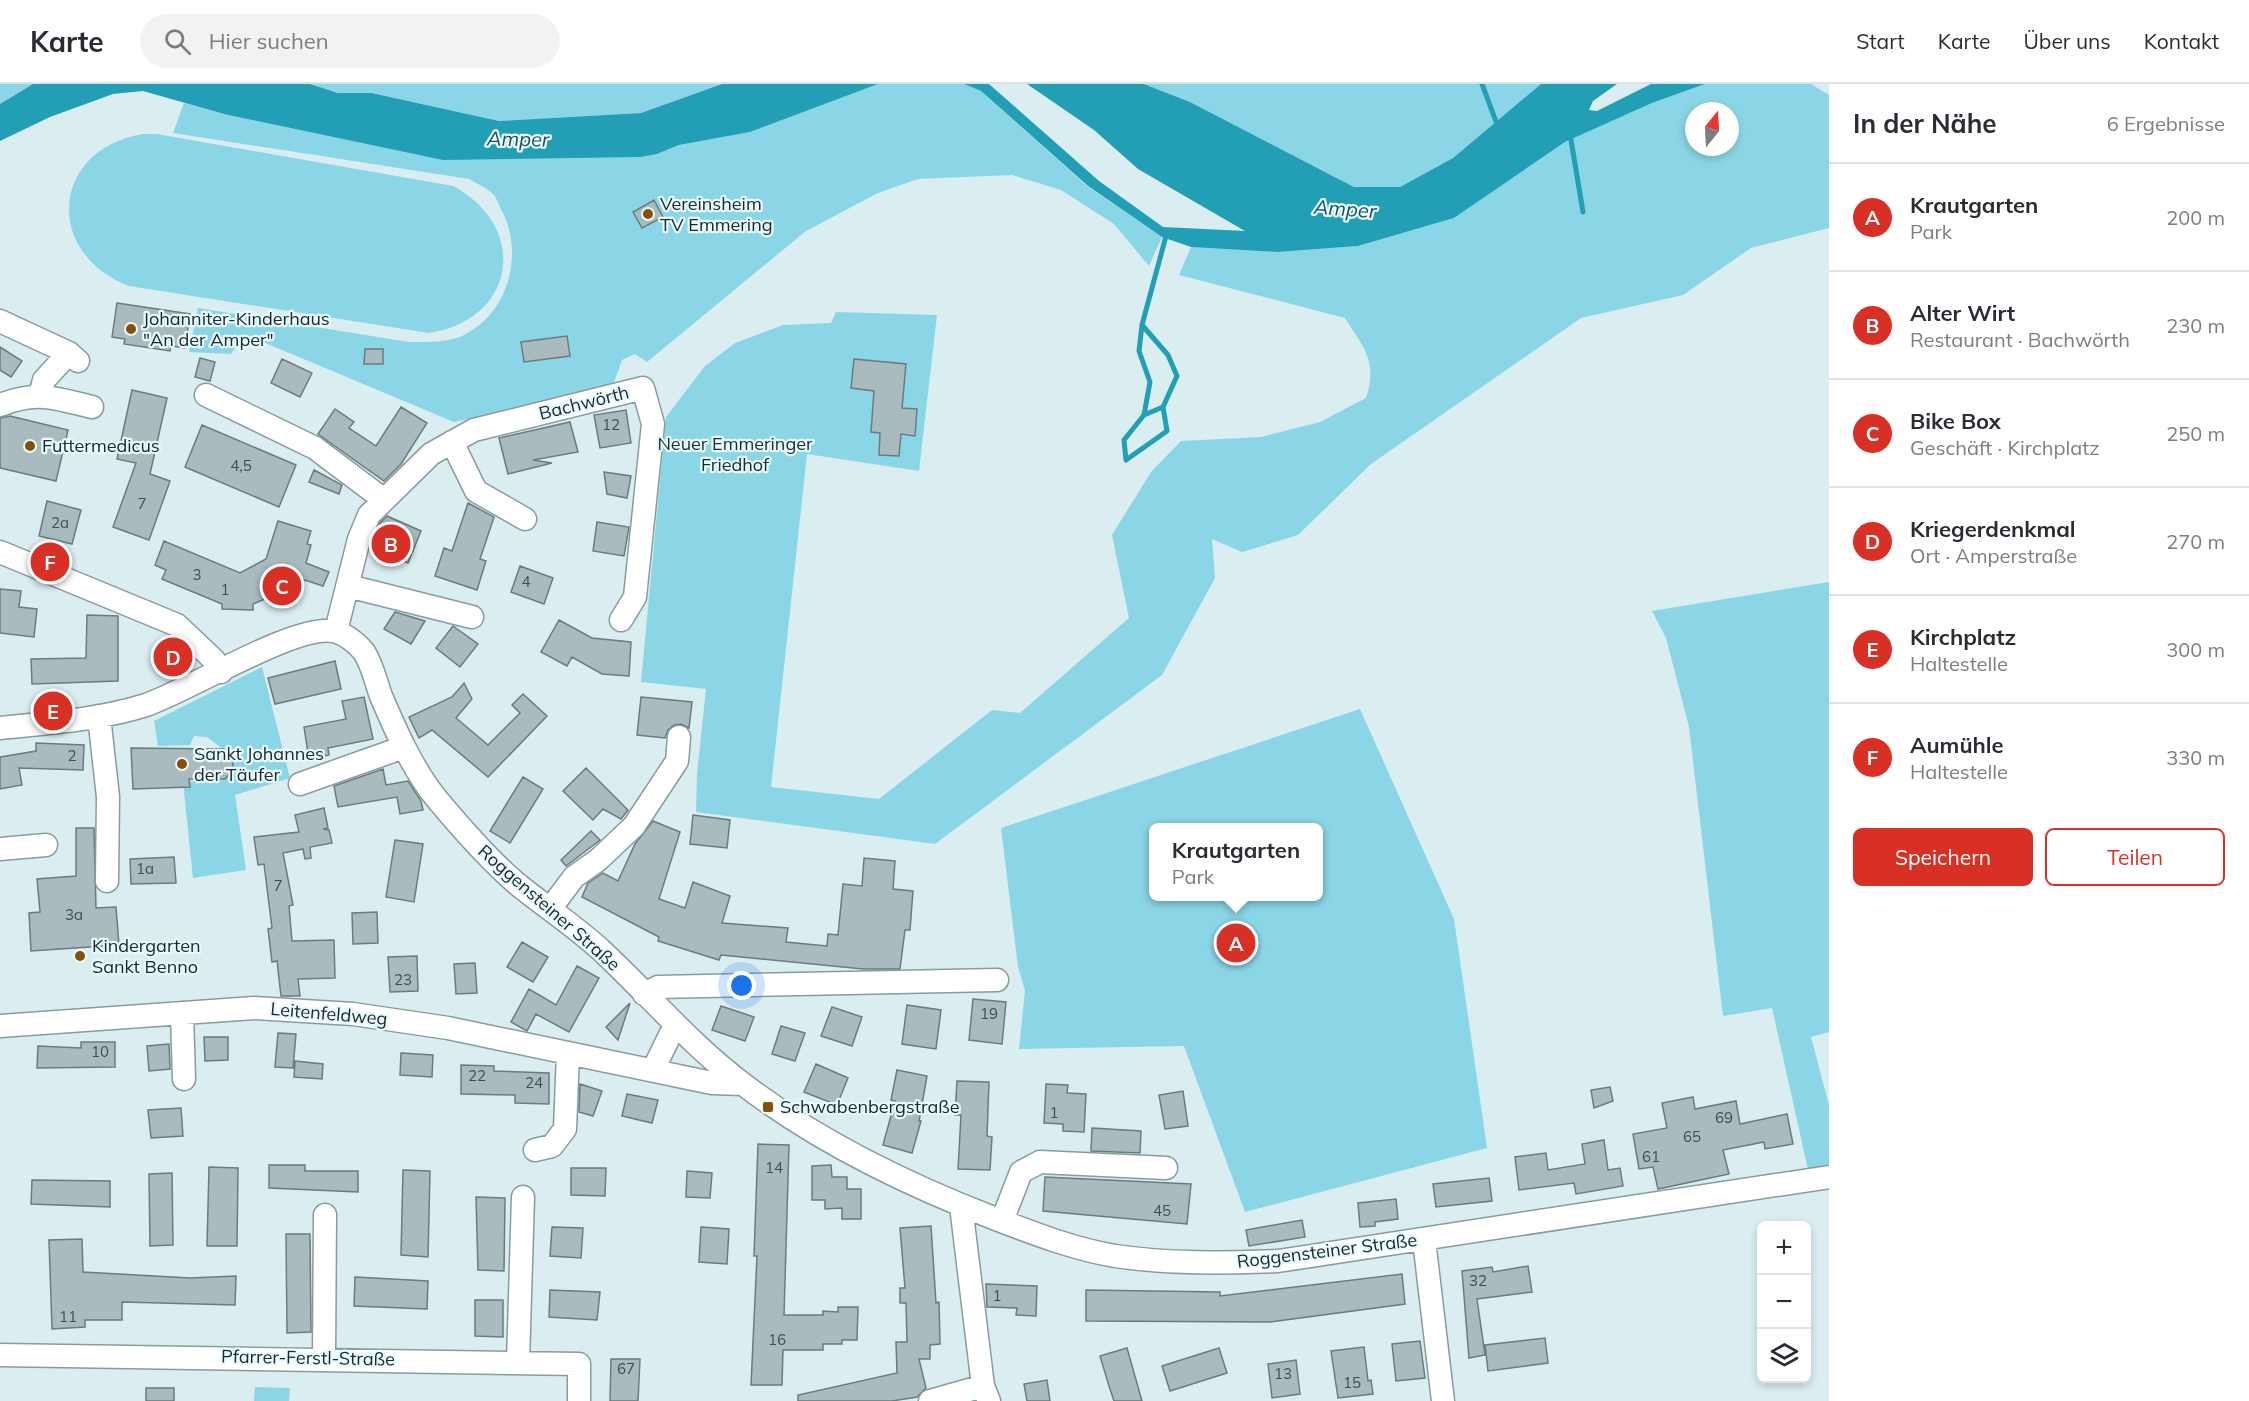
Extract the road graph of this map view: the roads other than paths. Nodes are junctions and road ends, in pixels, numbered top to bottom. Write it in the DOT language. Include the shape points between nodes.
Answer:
graph roads {
  1 [pos="0,321"];
  2 [pos="40,395"];
  3 [pos="206,395"];
  4 [pos="0,405"];
  5 [pos="92,407"];
  6 [pos="452,442"];
  7 [pos="383,499"];
  8 [pos="525,519"];
  9 [pos="0,552"];
  10 [pos="348,586"];
  11 [pos="472,617"];
  12 [pos="621,621"];
  13 [pos="336,631"];
  14 [pos="221,672"];
  15 [pos="99,716"];
  16 [pos="0,728"];
  17 [pos="680,737"];
  18 [pos="404,747"];
  19 [pos="300,784"];
  20 [pos="46,845"];
  21 [pos="0,849"];
  22 [pos="107,881"];
  23 [pos="550,909"];
  24 [pos="997,980"];
  25 [pos="644,994"];
  26 [pos="182,1013"];
  27 [pos="675,1025"];
  28 [pos="0,1026"];
  29 [pos="568,1053"];
  30 [pos="653,1070"];
  31 [pos="184,1079"];
  32 [pos="742,1084"];
  33 [pos="535,1150"];
  34 [pos="1166,1168"];
  35 [pos="1829,1178"];
  36 [pos="524,1197"];
  37 [pos="961,1206"];
  38 [pos="325,1215"];
  39 [pos="1002,1221"];
  40 [pos="1424,1240"];
  41 [pos="0,1355"];
  42 [pos="324,1358"];
  43 [pos="518,1362"];
  44 [pos="986,1394"];
  45 [pos="579,1401"];
  46 [pos="930,1401"];
  47 [pos="1443,1401"];
  1 -- 2 [label="street" via="73,357 44,380"];
  2 -- 4 [label="street" via="27,395"];
  2 -- 5 [label="street"];
  3 -- 7 [label="street" via="315,448"];
  6 -- 7 [label="street, Bachwörth" via="431,454"];
  6 -- 8 [label="street" via="476,491"];
  6 -- 12 [label="street, Bachwörth" via="474,430 644,388 654,424 635,597"];
  7 -- 10 [label="street, Bachwörth" via="369,515 359,539"];
  9 -- 14 [label="street" via="177,625 214,660"];
  10 -- 11 [label="street"];
  10 -- 13 [label="street, Bachwörth"];
  13 -- 14 [label="street" via="306,633"];
  13 -- 18 [label="street, Roggensteiner Straße" via="350,638 364,653"];
  14 -- 15 [label="street" via="155,701"];
  15 -- 16 [label="street"];
  15 -- 22 [label="street" via="108,797"];
  17 -- 23 [label="street" via="677,761 634,826 574,877"];
  18 -- 19 [label="street"];
  18 -- 23 [label="street, Roggensteiner Straße" via="432,794 469,837"];
  20 -- 21 [label="street"];
  23 -- 25 [label="street, Roggensteiner Straße" via="600,949"];
  24 -- 25 [label="street" via="658,987"];
  25 -- 27 [label="street, Roggensteiner Straße"];
  26 -- 28 [label="street, Leitenfeldweg"];
  26 -- 29 [label="street, Leitenfeldweg" via="254,1008 353,1014 448,1028"];
  26 -- 31 [label="street"];
  27 -- 30 [label="street"];
  27 -- 32 [label="street, Roggensteiner Straße"];
  29 -- 30 [label="street, Leitenfeldweg"];
  29 -- 33 [label="street" via="565,1129 552,1146"];
  30 -- 32 [label="street, Leitenfeldweg" via="712,1083"];
  32 -- 37 [label="street, Roggensteiner Straße" via="802,1124"];
  34 -- 39 [label="street" via="1040,1162 1021,1172"];
  35 -- 40 [label="street, Roggensteiner Straße"];
  36 -- 43 [label="street"];
  37 -- 39 [label="street, Roggensteiner Straße"];
  37 -- 44 [label="street"];
  38 -- 42 [label="street"];
  39 -- 40 [label="street, Roggensteiner Straße" via="1063,1244 1112,1255 1191,1264 1278,1261"];
  40 -- 47 [label="street"];
  41 -- 42 [label="street, Pfarrer-Ferstl-Straße"];
  42 -- 43 [label="street, Pfarrer-Ferstl-Straße"];
  43 -- 45 [label="street, Pfarrer-Ferstl-Straße" via="579,1364"];
  44 -- 46 [label="street"];
}
